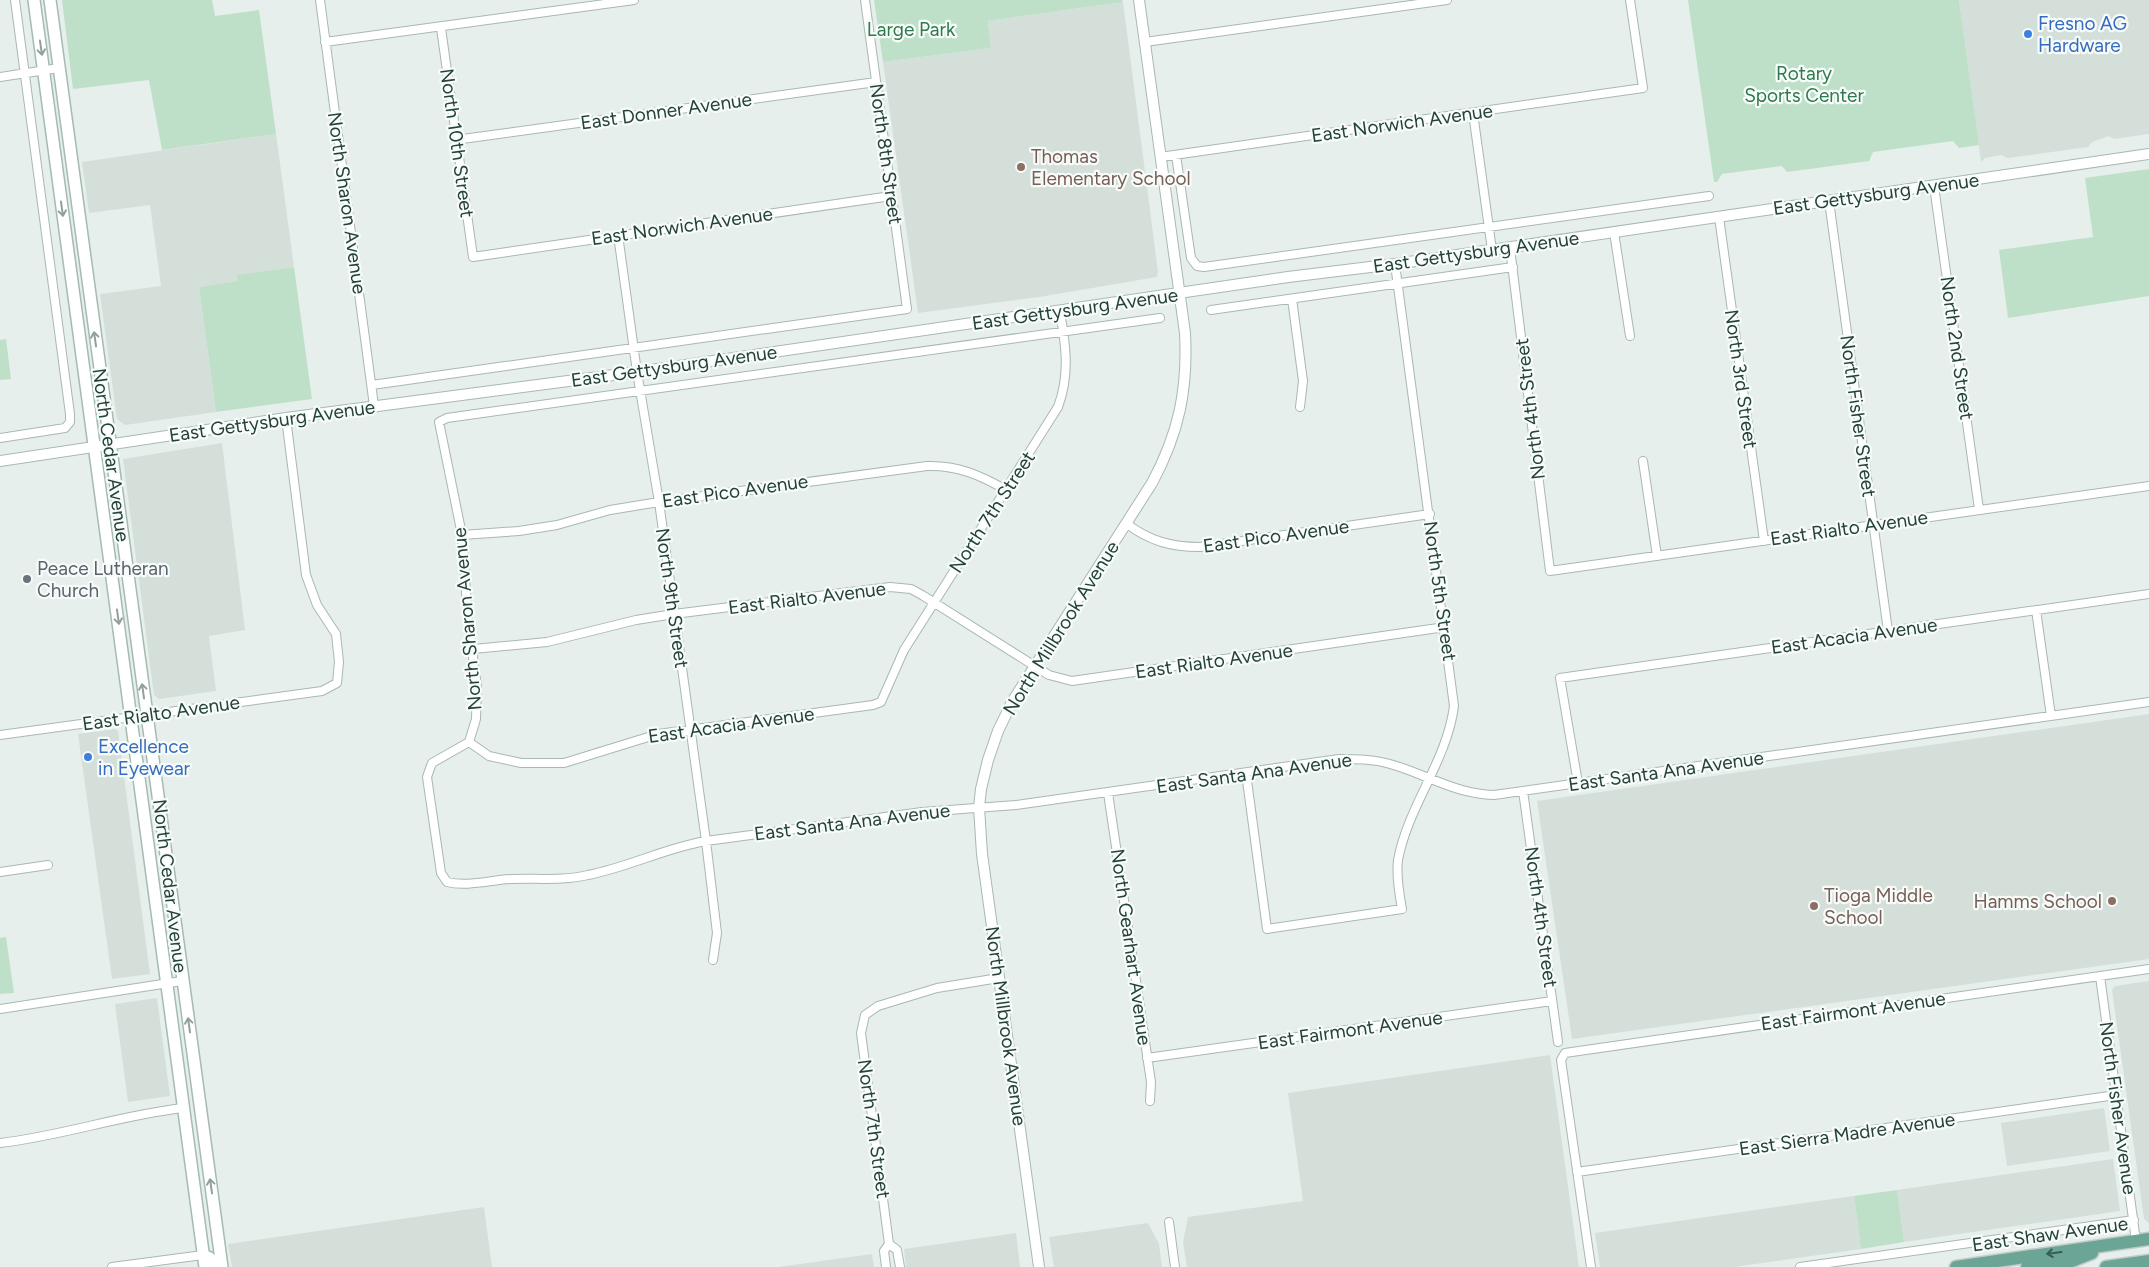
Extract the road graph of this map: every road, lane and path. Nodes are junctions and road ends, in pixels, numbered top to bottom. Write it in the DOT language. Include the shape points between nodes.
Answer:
graph roads {
  1 [pos="15,0"];
  2 [pos="34,0"];
  3 [pos="50,0"];
  4 [pos="320,0"];
  5 [pos="634,0"];
  6 [pos="865,0"];
  7 [pos="1139,0"];
  8 [pos="1447,0"];
  9 [pos="1630,0"];
  10 [pos="591,3"];
  11 [pos="441,28"];
  12 [pos="325,42"];
  13 [pos="1145,42"];
  14 [pos="59,68"];
  15 [pos="44,70"];
  16 [pos="25,73"];
  17 [pos="0,77"];
  18 [pos="876,82"];
  19 [pos="1473,113"];
  20 [pos="456,140"];
  21 [pos="2149,154"];
  22 [pos="1176,155"];
  23 [pos="1160,157"];
  24 [pos="1934,186"];
  25 [pos="891,196"];
  26 [pos="1709,196"];
  27 [pos="1829,201"];
  28 [pos="1719,217"];
  29 [pos="1490,227"];
  30 [pos="1614,232"];
  31 [pos="618,236"];
  32 [pos="67,240"];
  33 [pos="1510,248"];
  34 [pos="1492,250"];
  35 [pos="473,257"];
  36 [pos="1395,264"];
  37 [pos="1513,267"];
  38 [pos="1398,284"];
  39 [pos="89,290"];
  40 [pos="1180,294"];
  41 [pos="1292,299"];
  42 [pos="1211,310"];
  43 [pos="1060,312"];
  44 [pos="1160,318"];
  45 [pos="1063,331"];
  46 [pos="1630,336"];
  47 [pos="633,348"];
  48 [pos="637,372"];
  49 [pos="372,385"];
  50 [pos="640,391"];
  51 [pos="374,406"];
  52 [pos="1300,407"];
  53 [pos="286,418"];
  54 [pos="0,438"];
  55 [pos="110,445"];
  56 [pos="95,447"];
  57 [pos="0,461"];
  58 [pos="1643,461"];
  59 [pos="2149,486"];
  60 [pos="1006,490"];
  61 [pos="659,502"];
  62 [pos="1979,510"];
  63 [pos="1430,514"];
  64 [pos="1127,524"];
  65 [pos="1873,525"];
  66 [pos="462,535"];
  67 [pos="1764,541"];
  68 [pos="1657,556"];
  69 [pos="1550,571"];
  70 [pos="2149,594"];
  71 [pos="934,602"];
  72 [pos="2036,610"];
  73 [pos="674,614"];
  74 [pos="1445,627"];
  75 [pos="1888,631"];
  76 [pos="473,649"];
  77 [pos="1034,666"];
  78 [pos="881,702"];
  79 [pos="2149,702"];
  80 [pos="147,716"];
  81 [pos="2051,716"];
  82 [pos="132,717"];
  83 [pos="690,728"];
  84 [pos="0,735"];
  85 [pos="469,742"];
  86 [pos="1246,773"];
  87 [pos="1430,780"];
  88 [pos="1578,783"];
  89 [pos="1523,792"];
  90 [pos="1108,793"];
  91 [pos="979,807"];
  92 [pos="706,841"];
  93 [pos="48,865"];
  94 [pos="0,872"];
  95 [pos="713,960"];
  96 [pos="2149,969"];
  97 [pos="2100,976"];
  98 [pos="999,978"];
  99 [pos="182,981"];
  100 [pos="168,985"];
  101 [pos="1552,1001"];
  102 [pos="0,1009"];
  103 [pos="1558,1042"];
  104 [pos="1147,1058"];
  105 [pos="2116,1095"];
  106 [pos="1150,1101"];
  107 [pos="183,1108"];
  108 [pos="0,1143"];
  109 [pos="1577,1172"];
  110 [pos="2134,1220"];
  111 [pos="1170,1222"];
  112 [pos="199,1224"];
  113 [pos="2143,1240"];
  114 [pos="889,1244"];
  115 [pos="2113,1244"];
  116 [pos="220,1254"];
  117 [pos="203,1255"];
  118 [pos="2149,1261"];
  119 [pos="112,1267"];
  120 [pos="205,1267"];
  121 [pos="214,1267"];
  122 [pos="222,1267"];
  123 [pos="886,1267"];
  124 [pos="900,1267"];
  125 [pos="1039,1267"];
  126 [pos="1175,1267"];
  127 [pos="1591,1267"];
  128 [pos="1800,1267"];
  129 [pos="1956,1267"];
  130 [pos="2027,1267"];
  131 [pos="2106,1267"];
  1 -- 16 [label="street"];
  2 -- 15 [label="main road, North Cedar Avenue, one-way"];
  3 -- 14 [label="main road, North Cedar Avenue"];
  4 -- 12 [label="street, North Sharon Avenue"];
  5 -- 10 [label="street"];
  6 -- 18 [label="street, North 8th Street"];
  7 -- 13 [label="street, North Millbrook Avenue"];
  8 -- 13 [label="street"];
  9 -- 19 [label="street, East Norwich Avenue" via="1644,88"];
  10 -- 11 [label="street"];
  11 -- 12 [label="street"];
  11 -- 20 [label="street, North 10th Street"];
  12 -- 49 [label="street, North Sharon Avenue"];
  13 -- 23 [label="street, North Millbrook Avenue"];
  14 -- 15 [label="street"];
  14 -- 39 [label="main road, North Cedar Avenue"];
  15 -- 16 [label="street"];
  15 -- 32 [label="main road, North Cedar Avenue, one-way"];
  16 -- 17 [label="street"];
  16 -- 54 [label="street" via="70,422 57,431"];
  18 -- 20 [label="street, East Donner Avenue"];
  18 -- 25 [label="street, North 8th Street"];
  19 -- 22 [label="street, East Norwich Avenue"];
  19 -- 29 [label="street"];
  20 -- 35 [label="street, North 10th Street"];
  21 -- 24 [label="street, East Gettysburg Avenue"];
  22 -- 23 [label="street, East Norwich Avenue"];
  22 -- 29 [label="street, East Gettysburg Avenue" via="1194,263 1204,267"];
  23 -- 40 [label="street, North Millbrook Avenue"];
  24 -- 27 [label="street, East Gettysburg Avenue"];
  24 -- 62 [label="street, North 2nd Street"];
  25 -- 31 [label="street, East Norwich Avenue"];
  25 -- 47 [label="street, North 8th Street" via="907,309"];
  26 -- 29 [label="street, East Gettysburg Avenue"];
  27 -- 28 [label="street, East Gettysburg Avenue"];
  27 -- 65 [label="street, North Fisher Street"];
  28 -- 30 [label="street, East Gettysburg Avenue"];
  28 -- 67 [label="street, North 3rd Street"];
  29 -- 34 [label="street"];
  30 -- 33 [label="street, East Gettysburg Avenue"];
  30 -- 46 [label="street"];
  31 -- 35 [label="street, East Norwich Avenue"];
  31 -- 47 [label="street, North 9th Street"];
  32 -- 39 [label="main road" via="80,284"];
  32 -- 56 [label="main road, North Cedar Avenue"];
  33 -- 34 [label="street, East Gettysburg Avenue"];
  33 -- 37 [label="street, North 4th Street"];
  34 -- 36 [label="street, East Gettysburg Avenue"];
  36 -- 38 [label="street, North 5th Street"];
  36 -- 40 [label="street, East Gettysburg Avenue"];
  37 -- 38 [label="street, East Gettysburg Avenue"];
  37 -- 69 [label="street, North 4th Street"];
  38 -- 41 [label="street, East Gettysburg Avenue"];
  38 -- 63 [label="street, North 5th Street"];
  55 -- 39 [label="main road, North Cedar Avenue, one-way"];
  40 -- 43 [label="street, East Gettysburg Avenue"];
  40 -- 64 [label="street, North Millbrook Avenue" via="1187,365 1181,409 1162,464"];
  41 -- 42 [label="street, East Gettysburg Avenue"];
  41 -- 52 [label="street" via="1303,381"];
  43 -- 45 [label="street, North 7th Street"];
  43 -- 48 [label="street, East Gettysburg Avenue"];
  44 -- 45 [label="street"];
  45 -- 50 [label="street"];
  45 -- 60 [label="street, North 7th Street" via="1067,367 1058,407"];
  47 -- 48 [label="street, North 9th Street"];
  47 -- 49 [label="street"];
  48 -- 50 [label="street, North 9th Street"];
  48 -- 51 [label="street, East Gettysburg Avenue"];
  49 -- 51 [label="street, North Sharon Avenue"];
  50 -- 61 [label="street, North 9th Street"];
  50 -- 66 [label="street, North Sharon Avenue" via="447,418 439,422"];
  51 -- 53 [label="street, East Gettysburg Avenue"];
  53 -- 55 [label="street, East Gettysburg Avenue"];
  53 -- 80 [label="street, East Rialto Avenue" via="306,575 318,605 336,634 337,683 322,691"];
  55 -- 56 [label="street, East Gettysburg Avenue"];
  80 -- 55 [label="main road, North Cedar Avenue, one-way"];
  56 -- 57 [label="street, East Gettysburg Avenue"];
  56 -- 82 [label="main road, North Cedar Avenue, one-way"];
  58 -- 68 [label="street"];
  59 -- 62 [label="street, East Rialto Avenue"];
  60 -- 61 [label="street, East Pico Avenue" via="968,471 948,466 927,466"];
  60 -- 71 [label="street, North 7th Street"];
  61 -- 66 [label="street, East Pico Avenue" via="610,510 557,525"];
  61 -- 73 [label="street, North 9th Street"];
  62 -- 65 [label="street, East Rialto Avenue"];
  63 -- 64 [label="street, East Pico Avenue" via="1200,547 1163,544 1143,536"];
  63 -- 74 [label="street, North 5th Street"];
  64 -- 77 [label="street, North Millbrook Avenue"];
  65 -- 67 [label="street, East Rialto Avenue"];
  65 -- 75 [label="street, North Fisher Street"];
  66 -- 76 [label="street, North Sharon Avenue"];
  67 -- 68 [label="street, East Rialto Avenue"];
  68 -- 69 [label="street, East Rialto Avenue"];
  70 -- 72 [label="street, East Acacia Avenue"];
  71 -- 73 [label="street, East Rialto Avenue" via="911,590 890,587"];
  71 -- 77 [label="street, East Rialto Avenue"];
  71 -- 78 [label="street, North 7th Street" via="904,650"];
  72 -- 75 [label="street, East Acacia Avenue"];
  72 -- 81 [label="street"];
  73 -- 76 [label="street, East Rialto Avenue" via="547,642"];
  73 -- 83 [label="street, North 9th Street"];
  74 -- 77 [label="street, East Rialto Avenue" via="1084,680 1060,679"];
  74 -- 87 [label="street, North 5th Street" via="1454,706 1448,738"];
  75 -- 88 [label="street, East Acacia Avenue" via="1560,678"];
  76 -- 85 [label="street, North Sharon Avenue" via="477,702 475,726"];
  77 -- 91 [label="street, North Millbrook Avenue" via="998,731 988,760"];
  78 -- 83 [label="street, East Acacia Avenue"];
  79 -- 81 [label="street, East Santa Ana Avenue"];
  80 -- 82 [label="street, East Rialto Avenue"];
  80 -- 99 [label="main road, North Cedar Avenue"];
  81 -- 88 [label="street, East Santa Ana Avenue"];
  82 -- 84 [label="street, East Rialto Avenue"];
  82 -- 100 [label="main road, North Cedar Avenue"];
  83 -- 85 [label="street, East Acacia Avenue" via="634,740 564,763 521,764 489,756"];
  83 -- 92 [label="street, North 9th Street"];
  85 -- 92 [label="street, East Santa Ana Avenue" via="432,763 427,777 441,872 447,882 457,885 587,876 681,845"];
  86 -- 87 [label="street, East Santa Ana Avenue" via="1339,759 1364,759 1390,764"];
  86 -- 87 [label="street, North 5th Street" via="1267,929 1402,909 1397,883 1398,861 1403,841"];
  86 -- 90 [label="street, East Santa Ana Avenue"];
  87 -- 89 [label="street, East Santa Ana Avenue" via="1477,794"];
  88 -- 89 [label="street, East Santa Ana Avenue"];
  89 -- 101 [label="street, North 4th Street"];
  90 -- 91 [label="street, East Santa Ana Avenue"];
  90 -- 104 [label="street, North Gearhart Avenue"];
  91 -- 92 [label="street, East Santa Ana Avenue"];
  91 -- 98 [label="street, North Millbrook Avenue"];
  92 -- 95 [label="street, North 9th Street" via="717,933"];
  93 -- 94 [label="street"];
  96 -- 97 [label="street, East Fairmont Avenue"];
  97 -- 105 [label="street, North Fisher Avenue"];
  97 -- 109 [label="street, East Fairmont Avenue" via="1569,1051 1562,1060"];
  98 -- 114 [label="street, North 7th Street" via="937,988 878,1006 865,1015 861,1033"];
  98 -- 125 [label="street, North Millbrook Avenue"];
  99 -- 100 [label="street"];
  116 -- 99 [label="main road, North Cedar Avenue, one-way"];
  100 -- 102 [label="street"];
  100 -- 107 [label="main road, North Cedar Avenue"];
  101 -- 103 [label="street, North 4th Street"];
  101 -- 104 [label="street, East Fairmont Avenue"];
  104 -- 106 [label="street, North Gearhart Avenue"];
  105 -- 109 [label="street, East Sierra Madre Avenue"];
  105 -- 110 [label="street, North Fisher Avenue"];
  107 -- 108 [label="street" via="146,1112 31,1139"];
  107 -- 112 [label="main road, North Cedar Avenue"];
  109 -- 127 [label="street"];
  110 -- 113 [label="street, North Fisher Avenue"];
  110 -- 128 [label="street"];
  111 -- 126 [label="street"];
  112 -- 116 [label="main road" via="207,1230 211,1248"];
  112 -- 117 [label="main road, North Cedar Avenue"];
  113 -- 115 [label="main road, East Shaw Avenue"];
  114 -- 123 [label="street, North 7th Street" via="884,1251"];
  114 -- 124 [label="street, North 7th Street" via="897,1250"];
  115 -- 129 [label="main road, East Shaw Avenue, one-way"];
  115 -- 130 [label="main road" via="2072,1260"];
  116 -- 122 [label="main road, North Cedar Avenue"];
  117 -- 119 [label="street"];
  117 -- 120 [label="main road, North Cedar Avenue"];
  117 -- 121 [label="main road" via="210,1258"];
  118 -- 131 [label="main road"];
}
